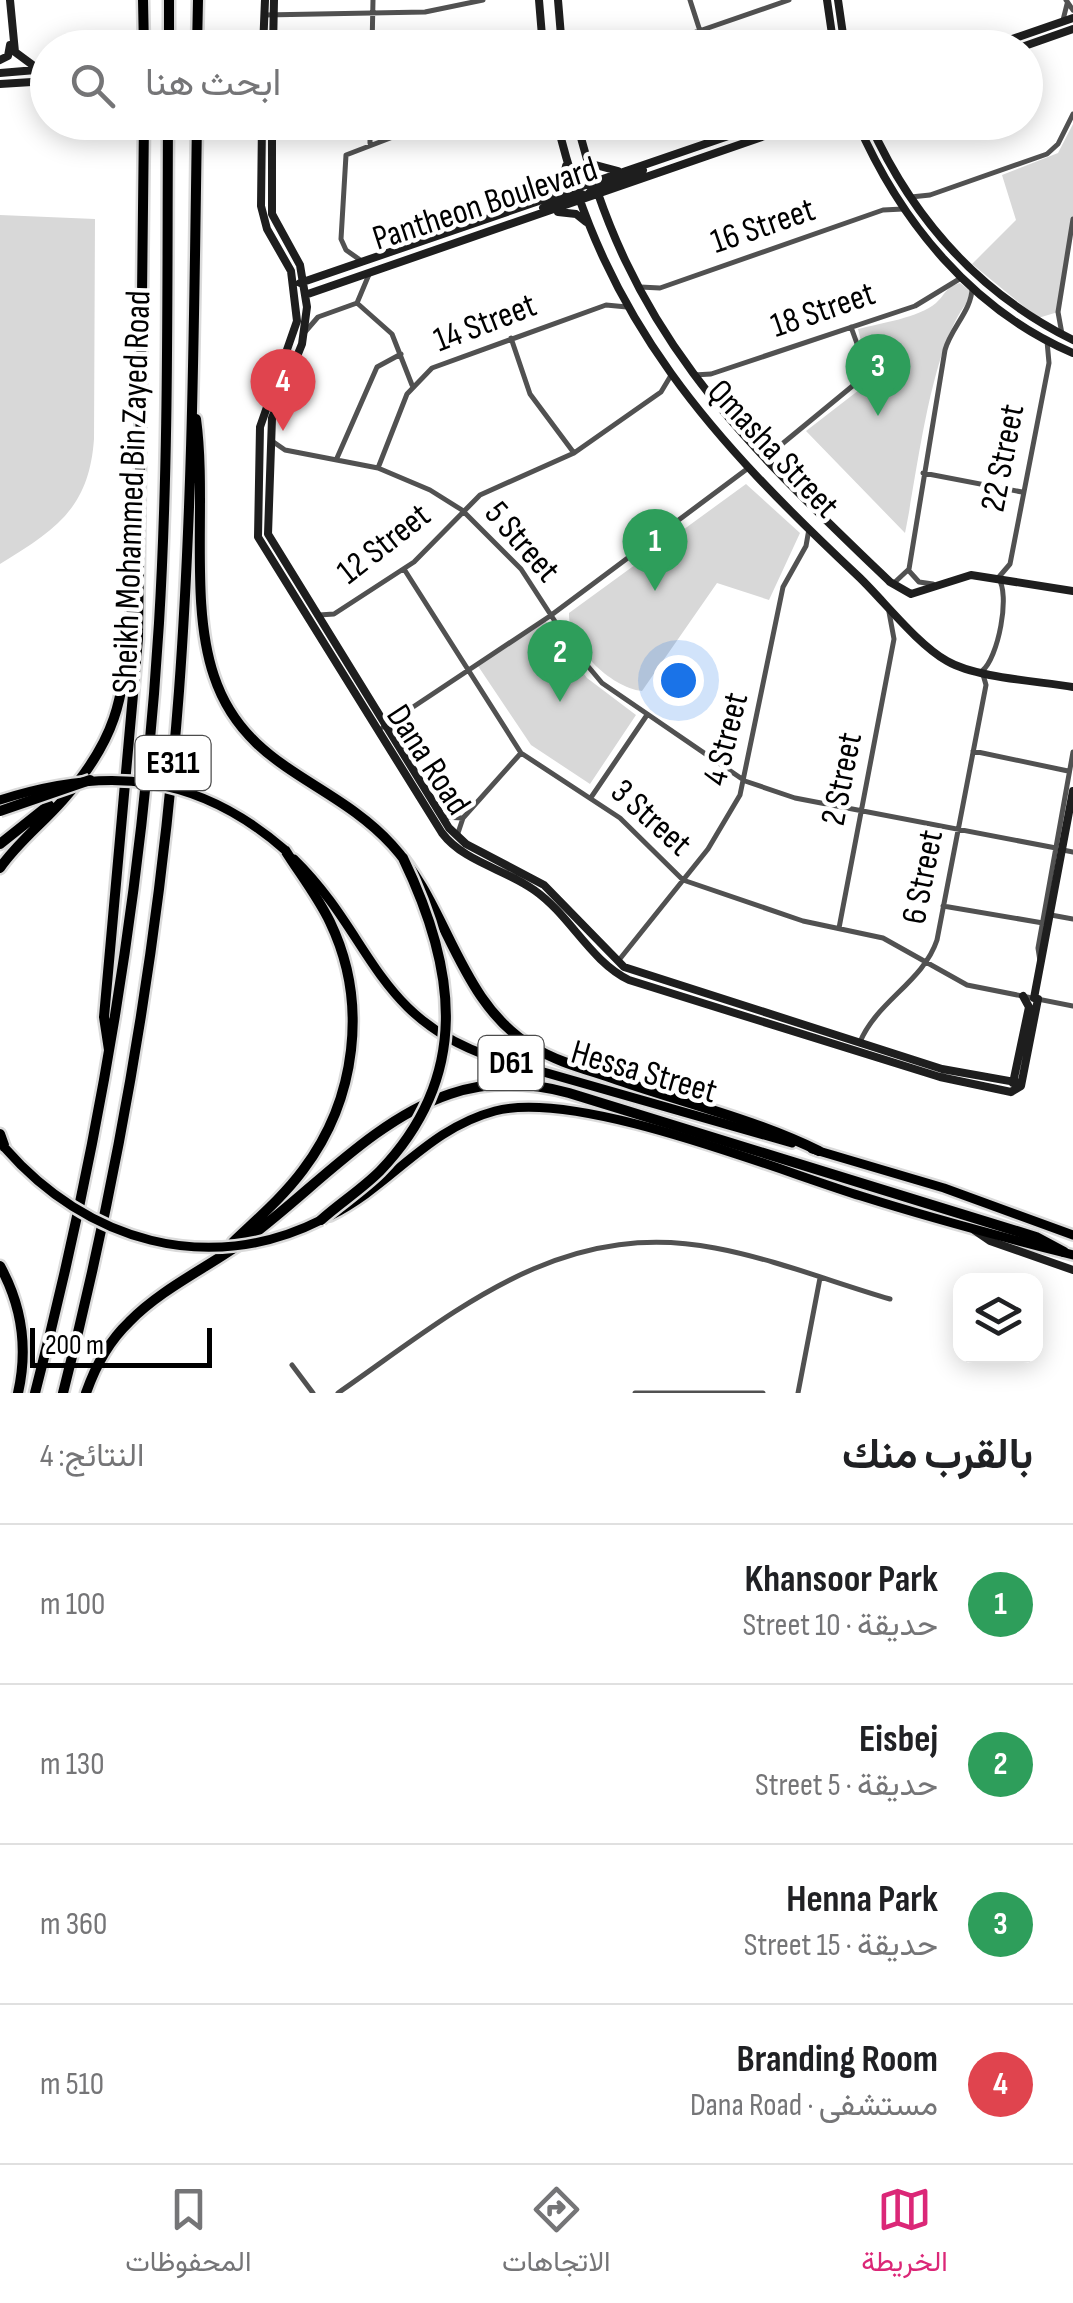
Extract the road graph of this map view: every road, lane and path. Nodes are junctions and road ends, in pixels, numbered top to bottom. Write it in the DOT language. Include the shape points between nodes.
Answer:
graph roads {
  1 [pos="10,0"];
  2 [pos="145,0"];
  3 [pos="170,0"];
  4 [pos="198,0"];
  5 [pos="264,0"];
  6 [pos="274,0"];
  7 [pos="373,0"];
  8 [pos="482,0"];
  9 [pos="539,0"];
  10 [pos="558,0"];
  11 [pos="690,0"];
  12 [pos="790,0"];
  13 [pos="827,0"];
  14 [pos="838,0"];
  15 [pos="1067,2"];
  16 [pos="1073,10"];
  17 [pos="269,14"];
  18 [pos="372,14"];
  19 [pos="1073,18"];
  20 [pos="1060,22"];
  21 [pos="144,30"];
  22 [pos="169,30"];
  23 [pos="197,30"];
  24 [pos="266,30"];
  25 [pos="271,30"];
  26 [pos="372,30"];
  27 [pos="542,30"];
  28 [pos="560,30"];
  29 [pos="698,30"];
  30 [pos="701,30"];
  31 [pos="831,30"];
  32 [pos="842,30"];
  33 [pos="1037,30"];
  34 [pos="1071,32"];
  35 [pos="10,33"];
  36 [pos="1043,41"];
  37 [pos="10,50"];
  38 [pos="0,60"];
  39 [pos="30,63"];
  40 [pos="30,70"];
  41 [pos="5,72"];
  42 [pos="30,81"];
  43 [pos="0,83"];
  44 [pos="1073,114"];
  45 [pos="144,140"];
  46 [pos="168,140"];
  47 [pos="196,140"];
  48 [pos="262,140"];
  49 [pos="272,140"];
  50 [pos="379,140"];
  51 [pos="561,140"];
  52 [pos="581,140"];
  53 [pos="717,140"];
  54 [pos="755,140"];
  55 [pos="865,140"];
  56 [pos="878,140"];
  57 [pos="370,143"];
  58 [pos="566,161"];
  59 [pos="586,162"];
  60 [pos="650,163"];
  61 [pos="622,171"];
  62 [pos="595,188"];
  63 [pos="618,190"];
  64 [pos="579,194"];
  65 [pos="551,195"];
  66 [pos="894,195"];
  67 [pos="930,195"];
  68 [pos="908,196"];
  69 [pos="903,209"];
  70 [pos="883,210"];
  71 [pos="549,212"];
  72 [pos="919,212"];
  73 [pos="527,219"];
  74 [pos="1073,219"];
  75 [pos="607,220"];
  76 [pos="588,223"];
  77 [pos="363,262"];
  78 [pos="300,265"];
  79 [pos="951,268"];
  80 [pos="370,272"];
  81 [pos="324,274"];
  82 [pos="961,278"];
  83 [pos="304,282"];
  84 [pos="294,285"];
  85 [pos="946,285"];
  86 [pos="638,287"];
  87 [pos="660,288"];
  88 [pos="972,288"];
  89 [pos="618,289"];
  90 [pos="306,294"];
  91 [pos="296,298"];
  92 [pos="988,299"];
  93 [pos="357,303"];
  94 [pos="646,303"];
  95 [pos="606,305"];
  96 [pos="970,306"];
  97 [pos="628,307"];
  98 [pos="1058,312"];
  99 [pos="1042,322"];
  100 [pos="851,327"];
  101 [pos="306,332"];
  102 [pos="1063,334"];
  103 [pos="510,338"];
  104 [pos="1073,340"];
  105 [pos="1047,341"];
  106 [pos="1068,352"];
  107 [pos="401,354"];
  108 [pos="1048,362"];
  109 [pos="711,374"];
  110 [pos="691,375"];
  111 [pos="670,376"];
  112 [pos="412,386"];
  113 [pos="680,390"];
  114 [pos="703,390"];
  115 [pos="661,392"];
  116 [pos="192,393"];
  117 [pos="269,437"];
  118 [pos="286,450"];
  119 [pos="574,453"];
  120 [pos="337,458"];
  121 [pos="268,460"];
  122 [pos="762,460"];
  123 [pos="378,468"];
  124 [pos="747,469"];
  125 [pos="923,472"];
  126 [pos="1022,492"];
  127 [pos="829,507"];
  128 [pos="462,510"];
  129 [pos="816,512"];
  130 [pos="809,529"];
  131 [pos="824,544"];
  132 [pos="806,546"];
  133 [pos="138,562"];
  134 [pos="1010,564"];
  135 [pos="404,569"];
  136 [pos="908,569"];
  137 [pos="998,578"];
  138 [pos="890,582"];
  139 [pos="1020,582"];
  140 [pos="942,584"];
  141 [pos="1073,591"];
  142 [pos="884,601"];
  143 [pos="334,614"];
  144 [pos="315,615"];
  145 [pos="550,616"];
  146 [pos="910,627"];
  147 [pos="326,632"];
  148 [pos="894,638"];
  149 [pos="982,671"];
  150 [pos="470,673"];
  151 [pos="997,674"];
  152 [pos="986,685"];
  153 [pos="1073,687"];
  154 [pos="647,715"];
  155 [pos="386,726"];
  156 [pos="376,731"];
  157 [pos="974,751"];
  158 [pos="521,752"];
  159 [pos="1073,752"];
  160 [pos="1070,771"];
  161 [pos="90,780"];
  162 [pos="744,781"];
  163 [pos="74,787"];
  164 [pos="1073,791"];
  165 [pos="592,796"];
  166 [pos="0,800"];
  167 [pos="1070,809"];
  168 [pos="861,811"];
  169 [pos="0,812"];
  170 [pos="443,817"];
  171 [pos="464,818"];
  172 [pos="1062,818"];
  173 [pos="958,830"];
  174 [pos="457,837"];
  175 [pos="0,844"];
  176 [pos="1059,849"];
  177 [pos="285,850"];
  178 [pos="1073,852"];
  179 [pos="403,858"];
  180 [pos="0,868"];
  181 [pos="1052,874"];
  182 [pos="684,880"];
  183 [pos="1055,888"];
  184 [pos="943,906"];
  185 [pos="1050,914"];
  186 [pos="1073,919"];
  187 [pos="1043,923"];
  188 [pos="838,928"];
  189 [pos="927,964"];
  190 [pos="613,966"];
  191 [pos="1042,966"];
  192 [pos="1023,996"];
  193 [pos="1036,998"];
  194 [pos="1073,1006"];
  195 [pos="858,1048"];
  196 [pos="111,1056"];
  197 [pos="1017,1082"];
  198 [pos="0,1134"];
  199 [pos="3,1145"];
  200 [pos="819,1151"];
  201 [pos="320,1220"];
  202 [pos="974,1230"];
  203 [pos="1073,1235"];
  204 [pos="1068,1253"];
  205 [pos="214,1260"];
  206 [pos="0,1266"];
  207 [pos="1073,1270"];
  208 [pos="820,1278"];
  209 [pos="890,1299"];
  210 [pos="292,1365"];
  211 [pos="18,1393"];
  212 [pos="35,1393"];
  213 [pos="63,1393"];
  214 [pos="86,1393"];
  215 [pos="313,1393"];
  216 [pos="338,1393"];
  217 [pos="634,1393"];
  218 [pos="763,1393"];
  219 [pos="798,1393"];
  1 -- 35 [label="street"];
  2 -- 21 [label="highway"];
  3 -- 22 [label="highway"];
  4 -- 23 [label="highway"];
  5 -- 17 [label="street"];
  6 -- 17 [label="street"];
  7 -- 18 [label="street"];
  8 -- 18 [label="street"];
  9 -- 27 [label="street"];
  10 -- 28 [label="street"];
  11 -- 29 [label="street"];
  12 -- 30 [label="street"];
  13 -- 31 [label="street"];
  14 -- 32 [label="street"];
  15 -- 16 [label="street"];
  15 -- 20 [label="street"];
  17 -- 18 [label="street"];
  17 -- 24 [label="street"];
  17 -- 25 [label="street"];
  18 -- 26 [label="street"];
  19 -- 20 [label="street"];
  20 -- 33 [label="street"];
  34 -- 36 [label="street"];
  35 -- 37 [label="street"];
  35 -- 39 [label="street" via="18,57"];
  37 -- 38 [label="street"];
  37 -- 41 [label="street"];
  40 -- 41 [label="street"];
  41 -- 43 [label="street"];
  42 -- 43 [label="street"];
  44 -- 67 [label="street" via="1047,154"];
  45 -- 133 [label="highway"];
  46 -- 196 [label="highway, Sheikh Mohammed Bin Zayed Road / E311" via="159,619 137,872"];
  47 -- 116 [label="highway, Sheikh Mohammed Bin Zayed Road / E311"];
  48 -- 84 [label="street, Dana Road" via="263,218"];
  49 -- 78 [label="street, Dana Road" via="272,214"];
  50 -- 57 [label="street"];
  51 -- 58 [label="street, Qmasha Street"];
  52 -- 59 [label="street, Qmasha Street"];
  53 -- 60 [label="street, Pantheon Boulevard"];
  54 -- 63 [label="street, Pantheon Boulevard"];
  55 -- 66 [label="street"];
  56 -- 68 [label="street"];
  57 -- 77 [label="street" via="351,151 343,166 340,239"];
  58 -- 64 [label="street, Qmasha Street"];
  58 -- 65 [label="street"];
  59 -- 61 [label="street"];
  59 -- 62 [label="street, Qmasha Street"];
  60 -- 61 [label="street, Pantheon Boulevard"];
  60 -- 62 [label="street"];
  61 -- 62 [label="street, Pantheon Boulevard"];
  62 -- 63 [label="street, Pantheon Boulevard"];
  62 -- 64 [label="street, Pantheon Boulevard"];
  62 -- 64 [label="street, Pantheon Boulevard"];
  62 -- 75 [label="street, Qmasha Street"];
  63 -- 75 [label="street"];
  64 -- 65 [label="street, Pantheon Boulevard"];
  64 -- 71 [label="street, Pantheon Boulevard"];
  64 -- 73 [label="street"];
  64 -- 76 [label="street, Qmasha Street"];
  65 -- 77 [label="street, Pantheon Boulevard"];
  66 -- 69 [label="street"];
  66 -- 70 [label="street"];
  67 -- 68 [label="street"];
  67 -- 72 [label="street"];
  68 -- 72 [label="street"];
  69 -- 70 [label="street, 16 Street"];
  69 -- 79 [label="street"];
  70 -- 87 [label="street, 16 Street"];
  71 -- 73 [label="street, Pantheon Boulevard"];
  71 -- 76 [label="street" via="576,214"];
  72 -- 99 [label="street" via="975,276"];
  73 -- 80 [label="street, Pantheon Boulevard"];
  74 -- 98 [label="street"];
  75 -- 86 [label="street, Qmasha Street"];
  76 -- 89 [label="street, Qmasha Street"];
  77 -- 81 [label="street, Pantheon Boulevard"];
  78 -- 81 [label="street"];
  78 -- 83 [label="street, Dana Road"];
  79 -- 82 [label="street"];
  79 -- 85 [label="street"];
  80 -- 90 [label="street, Pantheon Boulevard"];
  80 -- 93 [label="street"];
  81 -- 83 [label="street, Pantheon Boulevard"];
  82 -- 85 [label="street, 18 Street"];
  82 -- 88 [label="street"];
  83 -- 84 [label="street, Pantheon Boulevard"];
  83 -- 90 [label="street, Dana Road"];
  84 -- 91 [label="street, Dana Road"];
  85 -- 100 [label="street, 18 Street" via="923,302"];
  86 -- 87 [label="street, 16 Street"];
  86 -- 94 [label="street, Qmasha Street"];
  87 -- 94 [label="street, 16 Street"];
  88 -- 92 [label="street"];
  88 -- 96 [label="street"];
  89 -- 95 [label="street"];
  89 -- 97 [label="street, Qmasha Street"];
  90 -- 91 [label="street, Pantheon Boulevard"];
  90 -- 101 [label="street, Dana Road"];
  91 -- 156 [label="street, Dana Road" via="295,334 260,427 258,537"];
  92 -- 96 [label="street"];
  92 -- 105 [label="street"];
  93 -- 101 [label="street" via="318,317"];
  93 -- 107 [label="street" via="388,329"];
  94 -- 110 [label="street, Qmasha Street"];
  95 -- 97 [label="street, 14 Street"];
  95 -- 103 [label="street, 14 Street"];
  96 -- 125 [label="street" via="945,350"];
  97 -- 111 [label="street, Qmasha Street"];
  98 -- 99 [label="street"];
  98 -- 102 [label="street"];
  99 -- 102 [label="street"];
  100 -- 109 [label="street, 18 Street"];
  100 -- 122 [label="street" via="864,363 861,379"];
  101 -- 117 [label="street, Dana Road"];
  102 -- 104 [label="street"];
  103 -- 112 [label="street, 14 Street" via="444,362"];
  103 -- 119 [label="street" via="530,394"];
  105 -- 106 [label="street"];
  105 -- 108 [label="street, 22 Street"];
  106 -- 108 [label="street, 22 Street"];
  107 -- 112 [label="street"];
  107 -- 120 [label="street" via="377,367"];
  108 -- 126 [label="street, 22 Street"];
  109 -- 110 [label="street, 18 Street"];
  109 -- 114 [label="street"];
  110 -- 114 [label="street, Qmasha Street"];
  111 -- 113 [label="street, Qmasha Street"];
  111 -- 115 [label="street"];
  112 -- 123 [label="street, 14 Street"];
  113 -- 115 [label="street"];
  113 -- 124 [label="street, Qmasha Street"];
  114 -- 122 [label="street, Qmasha Street"];
  115 -- 119 [label="street, 12 Street"];
  116 -- 179 [label="highway" via="202,474 206,641 218,689 267,756 351,808"];
  116 -- 213 [label="highway, Sheikh Mohammed Bin Zayed Road / E311" via="179,692 152,949 112,1180"];
  117 -- 118 [label="street, 5 Street"];
  117 -- 121 [label="street, Dana Road"];
  118 -- 120 [label="street, 5 Street"];
  118 -- 121 [label="street"];
  119 -- 128 [label="street, 12 Street" via="510,478"];
  120 -- 123 [label="street, 5 Street"];
  121 -- 144 [label="street, Dana Road" via="268,534"];
  122 -- 124 [label="street" via="757,470"];
  122 -- 129 [label="street, Qmasha Street"];
  123 -- 128 [label="street, 5 Street"];
  124 -- 130 [label="street, Qmasha Street"];
  124 -- 145 [label="street"];
  125 -- 126 [label="street"];
  125 -- 136 [label="street"];
  126 -- 134 [label="street, 22 Street"];
  127 -- 129 [label="street"];
  128 -- 135 [label="street, 12 Street"];
  128 -- 145 [label="street, 5 Street" via="510,555"];
  129 -- 138 [label="street, Qmasha Street"];
  130 -- 131 [label="street, Qmasha Street"];
  130 -- 132 [label="street, 4 Street"];
  131 -- 132 [label="street"];
  131 -- 142 [label="street, Qmasha Street"];
  132 -- 162 [label="street, 4 Street" via="783,588"];
  133 -- 163 [label="highway" via="117,717 100,755"];
  133 -- 196 [label="highway" via="137,648 104,1017"];
  134 -- 137 [label="street, 22 Street"];
  134 -- 139 [label="street, 22 Street"];
  135 -- 143 [label="street, 12 Street"];
  135 -- 150 [label="street, 3 Street"];
  136 -- 138 [label="street" via="903,579"];
  136 -- 140 [label="street" via="919,582"];
  137 -- 139 [label="street"];
  137 -- 140 [label="street" via="964,576"];
  137 -- 149 [label="street" via="1006,596 992,660"];
  138 -- 140 [label="street" via="911,594"];
  139 -- 141 [label="street"];
  142 -- 146 [label="street, Qmasha Street"];
  142 -- 148 [label="street, 2 Street"];
  143 -- 144 [label="street, 12 Street"];
  143 -- 147 [label="street, 12 Street"];
  144 -- 147 [label="street, Dana Road"];
  145 -- 150 [label="street"];
  145 -- 154 [label="street, 5 Street" via="593,674"];
  146 -- 148 [label="street"];
  146 -- 149 [label="street, Qmasha Street" via="947,661"];
  147 -- 155 [label="street, Dana Road"];
  148 -- 168 [label="street, 2 Street"];
  149 -- 151 [label="street, Qmasha Street"];
  149 -- 152 [label="street, 6 Street"];
  150 -- 155 [label="street"];
  150 -- 158 [label="street, 3 Street"];
  151 -- 152 [label="street"];
  151 -- 153 [label="street, Qmasha Street"];
  152 -- 157 [label="street, 6 Street"];
  154 -- 162 [label="street, 5 Street"];
  154 -- 165 [label="street"];
  155 -- 156 [label="street"];
  155 -- 170 [label="street, Dana Road"];
  156 -- 190 [label="street, Dana Road" via="446,840 548,901"];
  157 -- 160 [label="street"];
  157 -- 173 [label="street, 6 Street"];
  158 -- 165 [label="street, 3 Street"];
  158 -- 171 [label="street"];
  159 -- 160 [label="street"];
  160 -- 172 [label="street"];
  161 -- 166 [label="main road, Hessa Street / D61, bridge"];
  161 -- 169 [label="highway, bridge"];
  161 -- 177 [label="main road, Hessa Street / D61, bridge" via="144,781 196,794 243,817"];
  162 -- 168 [label="street, 5 Street" via="782,796"];
  162 -- 182 [label="street, 4 Street" via="720,832"];
  163 -- 175 [label="highway"];
  163 -- 180 [label="highway"];
  164 -- 167 [label="street"];
  165 -- 182 [label="street, 3 Street"];
  167 -- 172 [label="street"];
  167 -- 176 [label="street"];
  168 -- 173 [label="street, 5 Street"];
  168 -- 188 [label="street, 2 Street"];
  170 -- 171 [label="street"];
  170 -- 174 [label="street, Dana Road"];
  171 -- 174 [label="street"];
  172 -- 176 [label="street"];
  173 -- 176 [label="street, 5 Street"];
  173 -- 184 [label="street, 6 Street"];
  174 -- 190 [label="street, Dana Road" via="544,885 580,918"];
  176 -- 178 [label="street, 5 Street"];
  176 -- 181 [label="street"];
  176 -- 183 [label="street"];
  177 -- 200 [label="main road, Hessa Street / D61" via="324,894 388,989 452,1042"];
  177 -- 205 [label="highway" via="340,948 352,1009 350,1059 336,1114 316,1152"];
  179 -- 200 [label="highway, bridge" via="488,1008 520,1039 560,1060"];
  179 -- 201 [label="highway, bridge" via="445,970 447,1020 438,1070 404,1142 378,1173"];
  181 -- 183 [label="street"];
  181 -- 187 [label="street"];
  182 -- 188 [label="street, 3 Street"];
  182 -- 190 [label="street, 4 Street"];
  183 -- 185 [label="street"];
  184 -- 187 [label="street"];
  184 -- 189 [label="street, 6 Street"];
  185 -- 186 [label="street"];
  185 -- 191 [label="street"];
  187 -- 191 [label="street"];
  188 -- 189 [label="street, 3 Street" via="884,938"];
  189 -- 192 [label="street, 3 Street" via="967,985"];
  189 -- 195 [label="street, 6 Street" via="877,1014"];
  190 -- 195 [label="street, Dana Road" via="630,980"];
  191 -- 193 [label="street"];
  192 -- 193 [label="street, 3 Street"];
  192 -- 197 [label="street" via="1029,1006"];
  193 -- 194 [label="street, 3 Street"];
  193 -- 197 [label="street"];
  195 -- 197 [label="street, Dana Road"];
  195 -- 197 [label="street, Dana Road" via="964,1084 1011,1092"];
  196 -- 212 [label="highway, Sheikh Mohammed Bin Zayed Road / E311"];
  198 -- 199 [label="highway"];
  199 -- 201 [label="main road, Hessa Street / D61, bridge" via="75,1210 162,1244 230,1248"];
  200 -- 203 [label="main road, Hessa Street / D61"];
  201 -- 202 [label="main road, Hessa Street / D61, bridge" via="365,1195 432,1138 480,1115 526,1106 580,1111"];
  202 -- 204 [label="main road, Hessa Street / D61"];
  202 -- 207 [label="street"];
  204 -- 205 [label="highway" via="1036,1237 588,1098 512,1084 452,1093 410,1112"];
  205 -- 214 [label="highway" via="128,1323"];
  206 -- 211 [label="highway" via="22,1331"];
  208 -- 209 [label="street"];
  208 -- 216 [label="street" via="688,1244 589,1250 485,1291"];
  208 -- 219 [label="street"];
  210 -- 215 [label="street"];
  217 -- 218 [label="street"];
}
